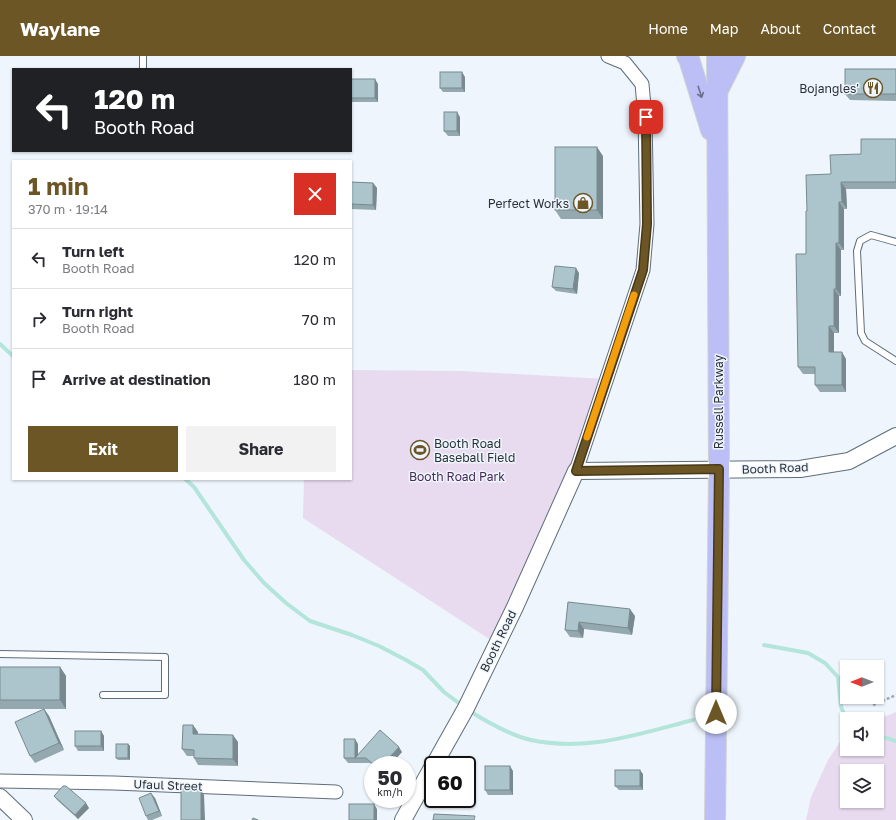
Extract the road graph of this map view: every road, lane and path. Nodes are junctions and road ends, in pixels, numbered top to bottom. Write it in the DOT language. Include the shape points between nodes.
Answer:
graph roads {
  1 [pos="143,56"];
  2 [pos="608,56"];
  3 [pos="686,56"];
  4 [pos="717,56"];
  5 [pos="735,56"];
  6 [pos="143,68"];
  7 [pos="717,91"];
  8 [pos="717,151"];
  9 [pos="896,242"];
  10 [pos="896,361"];
  11 [pos="896,436"];
  12 [pos="719,469"];
  13 [pos="576,471"];
  14 [pos="0,654"];
  15 [pos="103,695"];
  16 [pos="896,695"];
  17 [pos="873,705"];
  18 [pos="439,756"];
  19 [pos="0,781"];
  20 [pos="424,782"];
  21 [pos="336,792"];
  22 [pos="0,797"];
  23 [pos="24,820"];
  24 [pos="403,820"];
  25 [pos="715,820"];
  1 -- 6 [label="lane"];
  2 -- 13 [label="street, Booth Road" via="625,64 642,84 646,117 647,224 643,270"];
  3 -- 8 [label="main road, one-way" via="702,97"];
  4 -- 7 [label="main road, Russell Parkway"];
  5 -- 7 [label="main road"];
  7 -- 8 [label="main road, Russell Parkway"];
  8 -- 12 [label="main road, Russell Parkway"];
  9 -- 10 [label="lane" via="871,235 860,241 857,250 861,333 865,340"];
  11 -- 12 [label="street, Booth Road" via="849,461 800,469"];
  12 -- 13 [label="street, Booth Road"];
  12 -- 25 [label="main road, Russell Parkway"];
  13 -- 18 [label="street, Booth Road" via="515,607 466,708"];
  14 -- 15 [label="lane" via="165,657 165,695"];
  16 -- 17 [label="path"];
  19 -- 21 [label="street, Ufaul Street"];
  20 -- 24 [label="street, Booth Road"];
  22 -- 23 [label="street"];
}
